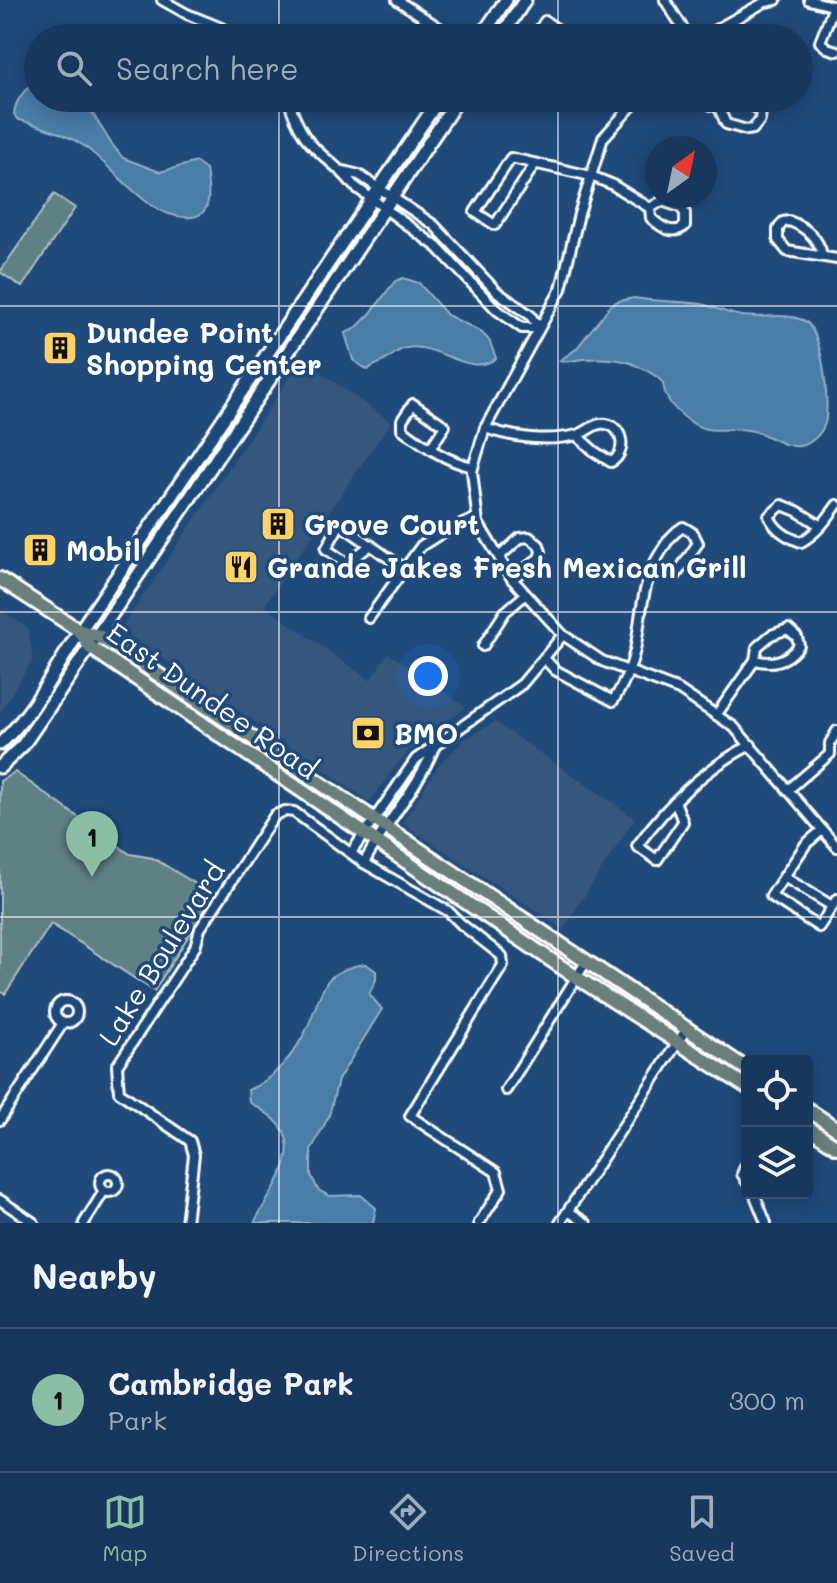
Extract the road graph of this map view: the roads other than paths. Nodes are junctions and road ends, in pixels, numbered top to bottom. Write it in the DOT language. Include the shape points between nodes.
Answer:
graph roads {
  1 [pos="162,0"];
  2 [pos="397,0"];
  3 [pos="506,0"];
  4 [pos="525,0"];
  5 [pos="665,0"];
  6 [pos="776,0"];
  7 [pos="809,0"];
  8 [pos="835,6"];
  9 [pos="212,24"];
  10 [pos="434,24"];
  11 [pos="490,24"];
  12 [pos="509,24"];
  13 [pos="680,24"];
  14 [pos="726,24"];
  15 [pos="837,51"];
  16 [pos="293,112"];
  17 [pos="432,112"];
  18 [pos="448,112"];
  19 [pos="626,112"];
  20 [pos="721,112"];
  21 [pos="761,112"];
  22 [pos="535,164"];
  23 [pos="343,171"];
  24 [pos="591,176"];
  25 [pos="387,193"];
  26 [pos="379,205"];
  27 [pos="645,205"];
  28 [pos="650,208"];
  29 [pos="822,255"];
  30 [pos="837,259"];
  31 [pos="539,328"];
  32 [pos="485,428"];
  33 [pos="576,435"];
  34 [pos="430,449"];
  35 [pos="473,467"];
  36 [pos="837,505"];
  37 [pos="477,518"];
  38 [pos="821,526"];
  39 [pos="371,545"];
  40 [pos="499,557"];
  41 [pos="653,564"];
  42 [pos="403,568"];
  43 [pos="0,579"];
  44 [pos="512,579"];
  45 [pos="525,595"];
  46 [pos="369,618"];
  47 [pos="80,631"];
  48 [pos="563,635"];
  49 [pos="98,636"];
  50 [pos="483,646"];
  51 [pos="90,647"];
  52 [pos="545,659"];
  53 [pos="755,660"];
  54 [pos="628,672"];
  55 [pos="717,714"];
  56 [pos="837,731"];
  57 [pos="0,744"];
  58 [pos="751,745"];
  59 [pos="434,747"];
  60 [pos="834,755"];
  61 [pos="0,767"];
  62 [pos="788,790"];
  63 [pos="675,801"];
  64 [pos="372,820"];
  65 [pos="385,829"];
  66 [pos="821,831"];
  67 [pos="363,833"];
  68 [pos="376,841"];
  69 [pos="837,847"];
  70 [pos="351,853"];
  71 [pos="364,863"];
  72 [pos="784,877"];
  73 [pos="835,902"];
  74 [pos="586,962"];
  75 [pos="576,977"];
  76 [pos="63,1023"];
  77 [pos="687,1028"];
  78 [pos="678,1041"];
  79 [pos="741,1065"];
  80 [pos="741,1083"];
  81 [pos="506,1090"];
  82 [pos="813,1113"];
  83 [pos="0,1120"];
  84 [pos="837,1129"];
  85 [pos="813,1131"];
  86 [pos="837,1147"];
  87 [pos="104,1191"];
  88 [pos="756,1199"];
  89 [pos="0,1200"];
  90 [pos="568,1211"];
  91 [pos="34,1223"];
  92 [pos="84,1223"];
  93 [pos="186,1223"];
  94 [pos="479,1223"];
  95 [pos="560,1223"];
  96 [pos="586,1223"];
  97 [pos="766,1223"];
  1 -- 9 [label="street"];
  2 -- 10 [label="street"];
  3 -- 11 [label="main road"];
  4 -- 12 [label="main road"];
  5 -- 13 [label="street"];
  6 -- 14 [label="street"];
  7 -- 8 [label="street"];
  8 -- 15 [label="street" via="820,42"];
  16 -- 23 [label="street" via="311,145"];
  17 -- 25 [label="main road"];
  18 -- 25 [label="main road"];
  19 -- 24 [label="street" via="603,138"];
  20 -- 21 [label="street" via="726,124 747,130 753,129"];
  22 -- 22 [label="street" via="511,158 475,212 495,225"];
  22 -- 24 [label="street"];
  23 -- 25 [label="street"];
  23 -- 26 [label="street"];
  24 -- 27 [label="street"];
  24 -- 31 [label="street" via="561,289"];
  25 -- 26 [label="main road"];
  25 -- 31 [label="street" via="444,234"];
  26 -- 31 [label="street" via="437,247 497,310 522,328"];
  26 -- 47 [label="main road"];
  26 -- 49 [label="main road"];
  28 -- 28 [label="street" via="651,218 663,227 679,231 685,226 680,207 662,201"];
  29 -- 29 [label="street" via="807,230 789,221 778,229 778,240 787,251"];
  29 -- 30 [label="street"];
  31 -- 32 [label="street"];
  32 -- 33 [label="street" via="507,436"];
  32 -- 35 [label="street"];
  33 -- 33 [label="street" via="611,462 623,448 610,425 593,425"];
  34 -- 34 [label="street" via="445,426 413,404 402,429"];
  34 -- 35 [label="street" via="451,463"];
  35 -- 37 [label="street"];
  36 -- 38 [label="street"];
  37 -- 40 [label="street"];
  37 -- 42 [label="street" via="421,546"];
  38 -- 38 [label="street" via="782,505 769,516 773,526 801,542"];
  39 -- 39 [label="street" via="340,524 326,549 347,563"];
  39 -- 42 [label="street"];
  40 -- 44 [label="street"];
  40 -- 44 [label="street" via="520,538 529,537 539,545 539,558"];
  41 -- 41 [label="street" via="676,575 698,543 693,533 683,527 674,532"];
  41 -- 54 [label="street"];
  42 -- 46 [label="street"];
  43 -- 47 [label="main road"];
  44 -- 45 [label="street"];
  45 -- 48 [label="street"];
  45 -- 50 [label="street" via="505,612"];
  47 -- 49 [label="main road, East Dundee Road"];
  47 -- 51 [label="main road, East Dundee Road"];
  47 -- 57 [label="main road" via="15,730"];
  48 -- 52 [label="street"];
  48 -- 54 [label="street"];
  49 -- 51 [label="main road"];
  49 -- 64 [label="main road, East Dundee Road"];
  51 -- 61 [label="main road" via="23,745"];
  51 -- 67 [label="main road, East Dundee Road"];
  52 -- 54 [label="street" via="555,670 613,701"];
  52 -- 59 [label="street" via="522,684"];
  53 -- 53 [label="street" via="786,659 799,640 788,629 771,635 757,647"];
  53 -- 55 [label="street"];
  54 -- 55 [label="street" via="679,690"];
  55 -- 58 [label="street"];
  56 -- 60 [label="street" via="830,743"];
  58 -- 62 [label="street"];
  58 -- 63 [label="street"];
  59 -- 64 [label="street" via="416,759"];
  59 -- 65 [label="street"];
  60 -- 62 [label="street"];
  62 -- 66 [label="street"];
  63 -- 63 [label="street" via="637,846 657,860 683,822"];
  64 -- 65 [label="main road, East Dundee Road"];
  64 -- 67 [label="street"];
  65 -- 68 [label="street"];
  65 -- 74 [label="main road, East Dundee Road"];
  66 -- 69 [label="street"];
  66 -- 72 [label="street"];
  67 -- 68 [label="main road, East Dundee Road"];
  67 -- 70 [label="street"];
  68 -- 71 [label="street"];
  68 -- 75 [label="main road, East Dundee Road"];
  70 -- 71 [label="street, Lake Boulevard"];
  70 -- 93 [label="street, Lake Boulevard" via="294,812 275,815 117,1066 119,1092 190,1141 194,1155"];
  71 -- 94 [label="street, Lake Boulevard" via="448,911 502,956 503,965 410,1116 496,1172 501,1189"];
  72 -- 73 [label="street"];
  72 -- 73 [label="street" via="771,896 819,927"];
  74 -- 75 [label="street"];
  74 -- 77 [label="main road, East Dundee Road"];
  75 -- 78 [label="main road, East Dundee Road"];
  75 -- 81 [label="street"];
  76 -- 83 [label="street"];
  77 -- 78 [label="street"];
  77 -- 79 [label="main road, East Dundee Road"];
  78 -- 80 [label="main road, East Dundee Road"];
  78 -- 90 [label="street"];
  82 -- 84 [label="main road"];
  85 -- 86 [label="main road"];
  87 -- 92 [label="street"];
  88 -- 97 [label="street"];
  89 -- 91 [label="street"];
  90 -- 95 [label="street"];
  90 -- 96 [label="street"];
}
